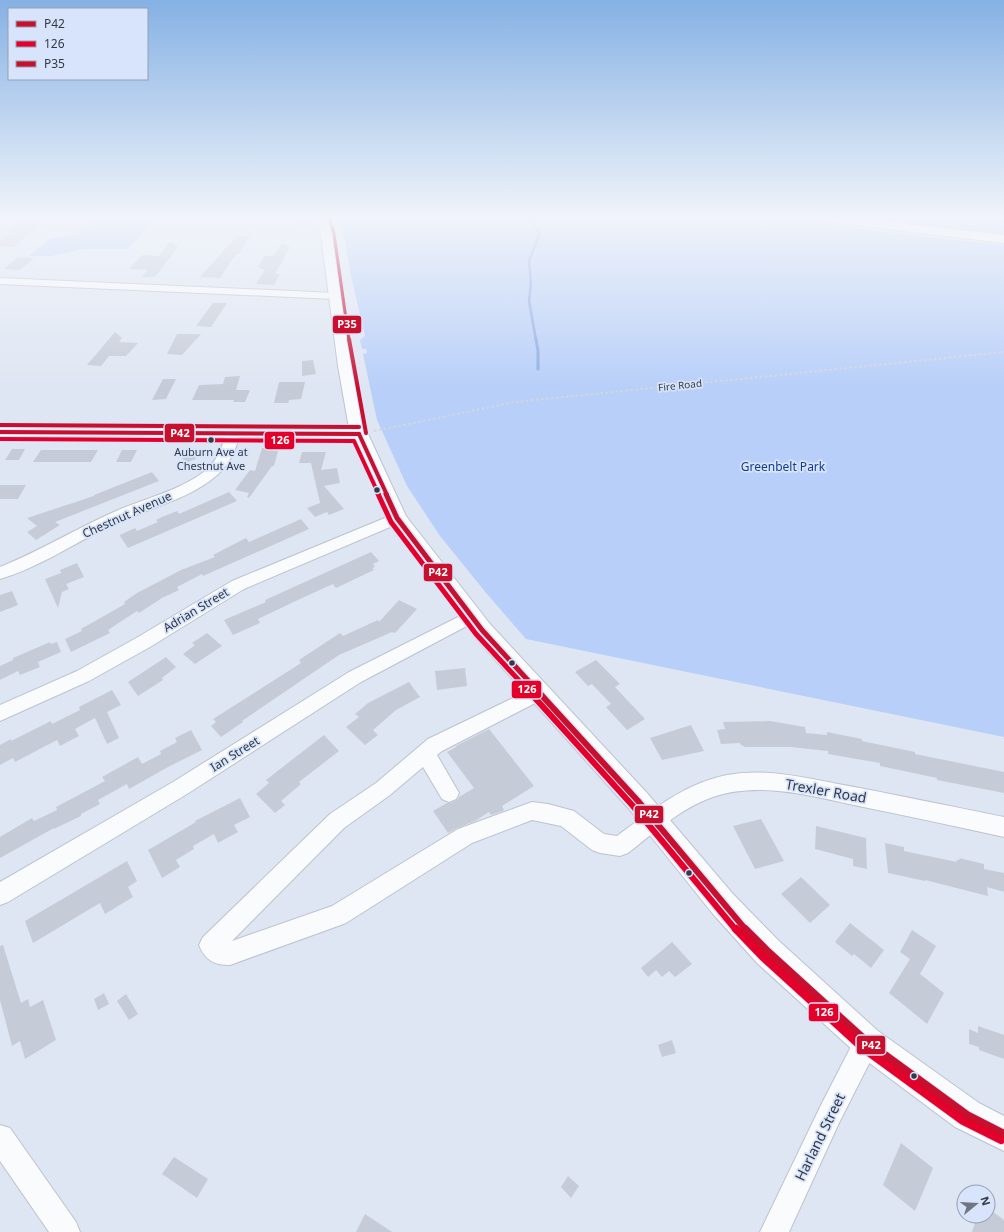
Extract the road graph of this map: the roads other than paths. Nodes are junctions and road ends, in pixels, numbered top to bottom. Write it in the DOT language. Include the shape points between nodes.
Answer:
graph roads {
  1 [pos="332,273"];
  2 [pos="0,281"];
  3 [pos="335,296"];
  4 [pos="0,432"];
  5 [pos="233,434"];
  6 [pos="359,434"];
  7 [pos="397,518"];
  8 [pos="1,569"];
  9 [pos="472,616"];
  10 [pos="540,692"];
  11 [pos="0,713"];
  12 [pos="425,753"];
  13 [pos="449,793"];
  14 [pos="654,820"];
  15 [pos="1004,827"];
  16 [pos="0,894"];
  17 [pos="867,1042"];
  18 [pos="1004,1134"];
  19 [pos="0,1138"];
  20 [pos="66,1232"];
  21 [pos="774,1232"];
  1 -- 3 [label="main road"];
  2 -- 3 [label="street"];
  3 -- 6 [label="main road"];
  4 -- 5 [label="street"];
  5 -- 6 [label="street"];
  5 -- 8 [label="street, Chestnut Avenue" via="219,465 187,489 116,517 36,558"];
  6 -- 7 [label="main road"];
  7 -- 9 [label="main road"];
  7 -- 11 [label="street, Adrian Street" via="238,585 83,676"];
  9 -- 10 [label="main road"];
  9 -- 16 [label="street, Ian Street" via="355,677 180,788"];
  10 -- 12 [label="street"];
  10 -- 14 [label="main road"];
  12 -- 13 [label="street"];
  12 -- 14 [label="street, Trexler Road" via="380,792 337,821 211,945 219,953 230,953 338,915 465,836 532,811 567,818 600,843 620,846"];
  14 -- 15 [label="street, Trexler Road" via="692,796 710,789 745,781 766,781 870,799"];
  14 -- 17 [label="main road" via="742,926"];
  17 -- 18 [label="main road" via="967,1115"];
  17 -- 21 [label="street, Harland Street"];
  19 -- 20 [label="street"];
}
